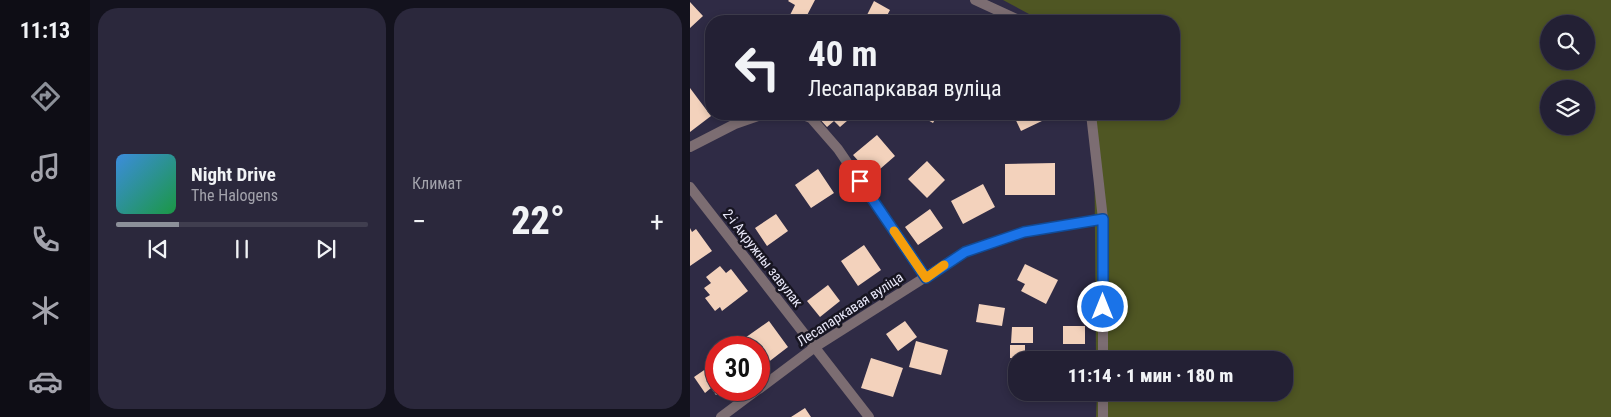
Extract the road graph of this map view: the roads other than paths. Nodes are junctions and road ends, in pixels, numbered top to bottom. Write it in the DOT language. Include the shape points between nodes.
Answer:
graph roads {
  1 [pos="975,0"];
  2 [pos="1008,15"];
  3 [pos="747,120"];
  4 [pos="813,120"];
  5 [pos="1092,120"];
  6 [pos="690,147"];
  7 [pos="690,187"];
  8 [pos="1103,219"];
  9 [pos="926,278"];
  10 [pos="815,347"];
  11 [pos="1103,351"];
  12 [pos="770,380"];
  13 [pos="742,401"];
  14 [pos="1103,401"];
  15 [pos="721,417"];
  16 [pos="869,417"];
  17 [pos="1103,417"];
  1 -- 2 [label="street"];
  3 -- 6 [label="street"];
  4 -- 9 [label="street" via="838,149"];
  5 -- 8 [label="street"];
  7 -- 10 [label="street, 2-і Акружны завулак"];
  8 -- 9 [label="street, Лесапаркавая вуліца" via="1024,232 965,252"];
  8 -- 11 [label="street"];
  9 -- 10 [label="street, Лесапаркавая вуліца"];
  10 -- 12 [label="street, Лесапаркавая вуліца"];
  10 -- 16 [label="street, 2-і Акружны завулак"];
  13 -- 15 [label="street, Лесапаркавая вуліца"];
  14 -- 17 [label="street"];
}
